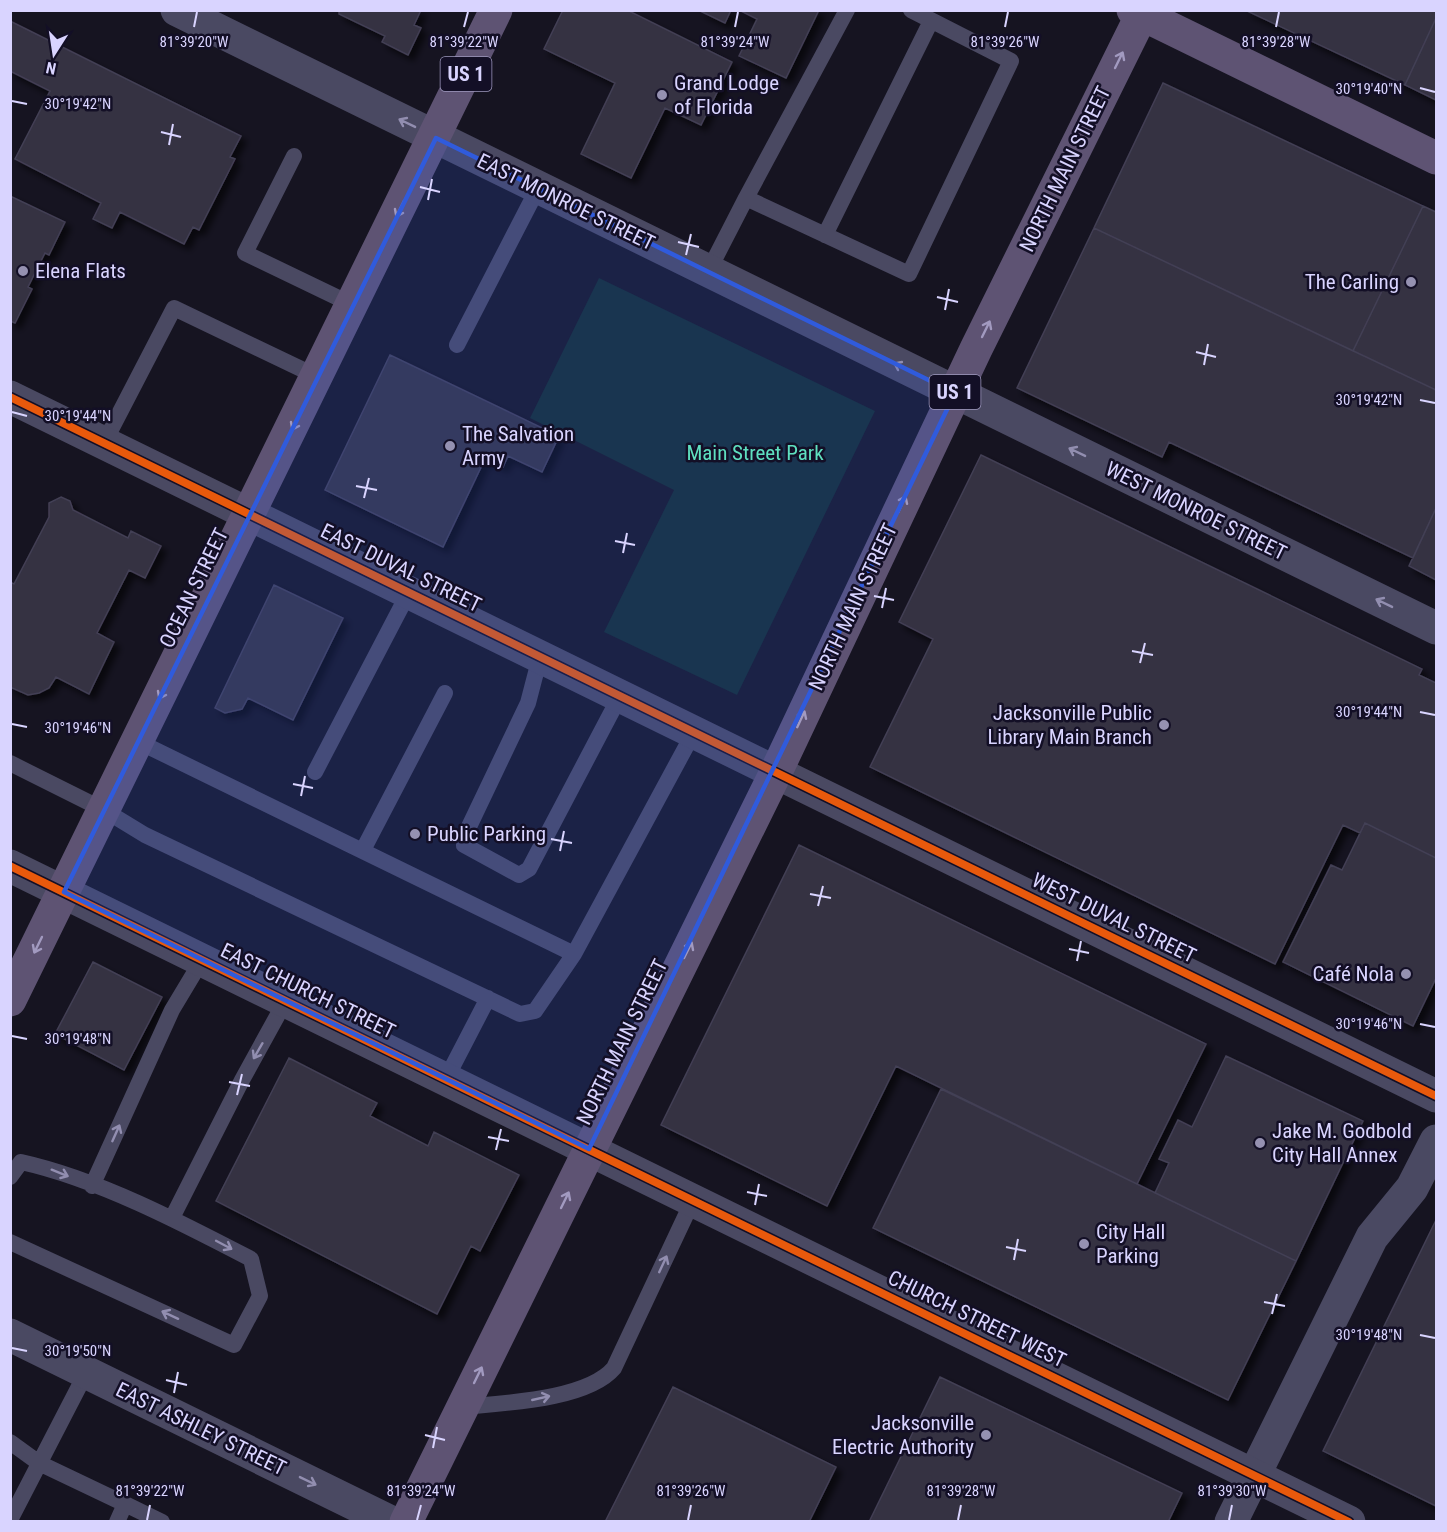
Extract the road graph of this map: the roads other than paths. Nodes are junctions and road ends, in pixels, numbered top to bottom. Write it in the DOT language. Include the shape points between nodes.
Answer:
graph roads {
  1 [pos="177,10"];
  2 [pos="496,10"];
  3 [pos="847,10"];
  4 [pos="911,10"];
  5 [pos="1139,12"];
  6 [pos="932,21"];
  7 [pos="436,138"];
  8 [pos="294,156"];
  9 [pos="1437,158"];
  10 [pos="538,188"];
  11 [pos="746,198"];
  12 [pos="825,235"];
  13 [pos="708,272"];
  14 [pos="353,305"];
  15 [pos="457,345"];
  16 [pos="318,377"];
  17 [pos="955,393"];
  18 [pos="10,397"];
  19 [pos="104,443"];
  20 [pos="250,514"];
  21 [pos="409,592"];
  22 [pos="1437,628"];
  23 [pos="540,657"];
  24 [pos="446,693"];
  25 [pos="620,696"];
  26 [pos="694,732"];
  27 [pos="139,742"];
  28 [pos="10,763"];
  29 [pos="315,772"];
  30 [pos="776,772"];
  31 [pos="104,810"];
  32 [pos="363,850"];
  33 [pos="10,866"];
  34 [pos="64,892"];
  35 [pos="574,954"];
  36 [pos="202,960"];
  37 [pos="488,998"];
  38 [pos="11,1000"];
  39 [pos="286,1000"];
  40 [pos="446,1079"];
  41 [pos="1437,1096"];
  42 [pos="1437,1141"];
  43 [pos="589,1149"];
  44 [pos="10,1177"];
  45 [pos="92,1186"];
  46 [pos="693,1200"];
  47 [pos="172,1218"];
  48 [pos="10,1242"];
  49 [pos="10,1335"];
  50 [pos="86,1372"];
  51 [pos="462,1407"];
  52 [pos="10,1442"];
  53 [pos="39,1463"];
  54 [pos="1254,1475"];
  55 [pos="126,1504"];
  56 [pos="10,1520"];
  57 [pos="117,1521"];
  58 [pos="162,1521"];
  59 [pos="391,1521"];
  60 [pos="406,1521"];
  61 [pos="1231,1521"];
  62 [pos="1349,1521"];
  7 -- 1 [label="street, EAST MONROE STREET, one-way"];
  2 -- 7 [label="main road, OCEAN STREET / US 1"];
  3 -- 11 [label="lane"];
  4 -- 6 [label="lane"];
  5 -- 9 [label="main road"];
  17 -- 5 [label="main road, NORTH MAIN STREET / US 1, one-way"];
  6 -- 12 [label="lane"];
  6 -- 12 [label="lane" via="1011,61 909,274"];
  7 -- 10 [label="street, EAST MONROE STREET"];
  7 -- 14 [label="main road, OCEAN STREET / US 1, one-way"];
  8 -- 14 [label="lane" via="246,253"];
  10 -- 13 [label="street, EAST MONROE STREET"];
  10 -- 15 [label="lane"];
  11 -- 12 [label="lane"];
  11 -- 13 [label="lane"];
  17 -- 13 [label="street, EAST MONROE STREET, one-way"];
  14 -- 16 [label="main road, OCEAN STREET / US 1"];
  16 -- 19 [label="lane" via="174,308"];
  16 -- 20 [label="main road, OCEAN STREET / US 1, one-way"];
  22 -- 17 [label="street, WEST MONROE STREET, one-way"];
  30 -- 17 [label="main road, NORTH MAIN STREET / US 1, one-way"];
  18 -- 19 [label="street, EAST DUVAL STREET"];
  19 -- 20 [label="street, EAST DUVAL STREET"];
  20 -- 21 [label="street, EAST DUVAL STREET"];
  20 -- 27 [label="main road, OCEAN STREET / US 1, one-way"];
  21 -- 23 [label="street, EAST DUVAL STREET"];
  21 -- 29 [label="lane"];
  23 -- 25 [label="street, EAST DUVAL STREET"];
  23 -- 25 [label="lane" via="528,703 466,833 464,845 519,875 529,869"];
  24 -- 32 [label="lane"];
  25 -- 26 [label="street, EAST DUVAL STREET"];
  26 -- 30 [label="street, EAST DUVAL STREET"];
  26 -- 35 [label="lane"];
  27 -- 31 [label="main road, OCEAN STREET / US 1"];
  27 -- 32 [label="lane"];
  28 -- 31 [label="lane"];
  30 -- 41 [label="street, WEST DUVAL STREET"];
  43 -- 30 [label="main road, NORTH MAIN STREET / US 1, one-way"];
  31 -- 34 [label="main road, OCEAN STREET / US 1"];
  31 -- 37 [label="lane" via="145,835"];
  32 -- 35 [label="lane"];
  33 -- 34 [label="street, EAST CHURCH STREET"];
  34 -- 36 [label="street, EAST CHURCH STREET"];
  34 -- 38 [label="main road, OCEAN STREET / US 1, one-way"];
  35 -- 37 [label="lane" via="535,1011 520,1014"];
  36 -- 39 [label="street, EAST CHURCH STREET"];
  45 -- 36 [label="lane, one-way" via="172,1010"];
  37 -- 40 [label="lane"];
  39 -- 40 [label="street, EAST CHURCH STREET"];
  39 -- 47 [label="lane, one-way"];
  40 -- 43 [label="street, EAST CHURCH STREET"];
  42 -- 54 [label="street" via="1412,1188 1372,1238"];
  43 -- 46 [label="street, CHURCH STREET WEST"];
  51 -- 43 [label="main road, NORTH MAIN STREET / US 1, one-way"];
  44 -- 45 [label="lane, one-way" via="21,1162"];
  45 -- 47 [label="lane"];
  51 -- 46 [label="lane, one-way" via="540,1400 605,1378 614,1368"];
  46 -- 54 [label="street, CHURCH STREET WEST"];
  47 -- 48 [label="lane, one-way" via="251,1260 260,1296 234,1345"];
  49 -- 50 [label="street, EAST ASHLEY STREET"];
  50 -- 53 [label="lane"];
  50 -- 59 [label="street, EAST ASHLEY STREET, one-way"];
  51 -- 60 [label="main road, NORTH MAIN STREET / US 1"];
  52 -- 53 [label="lane"];
  53 -- 55 [label="lane"];
  53 -- 56 [label="lane"];
  54 -- 61 [label="street"];
  54 -- 62 [label="street, CHURCH STREET WEST"];
  55 -- 57 [label="lane"];
  55 -- 58 [label="lane"];
}
